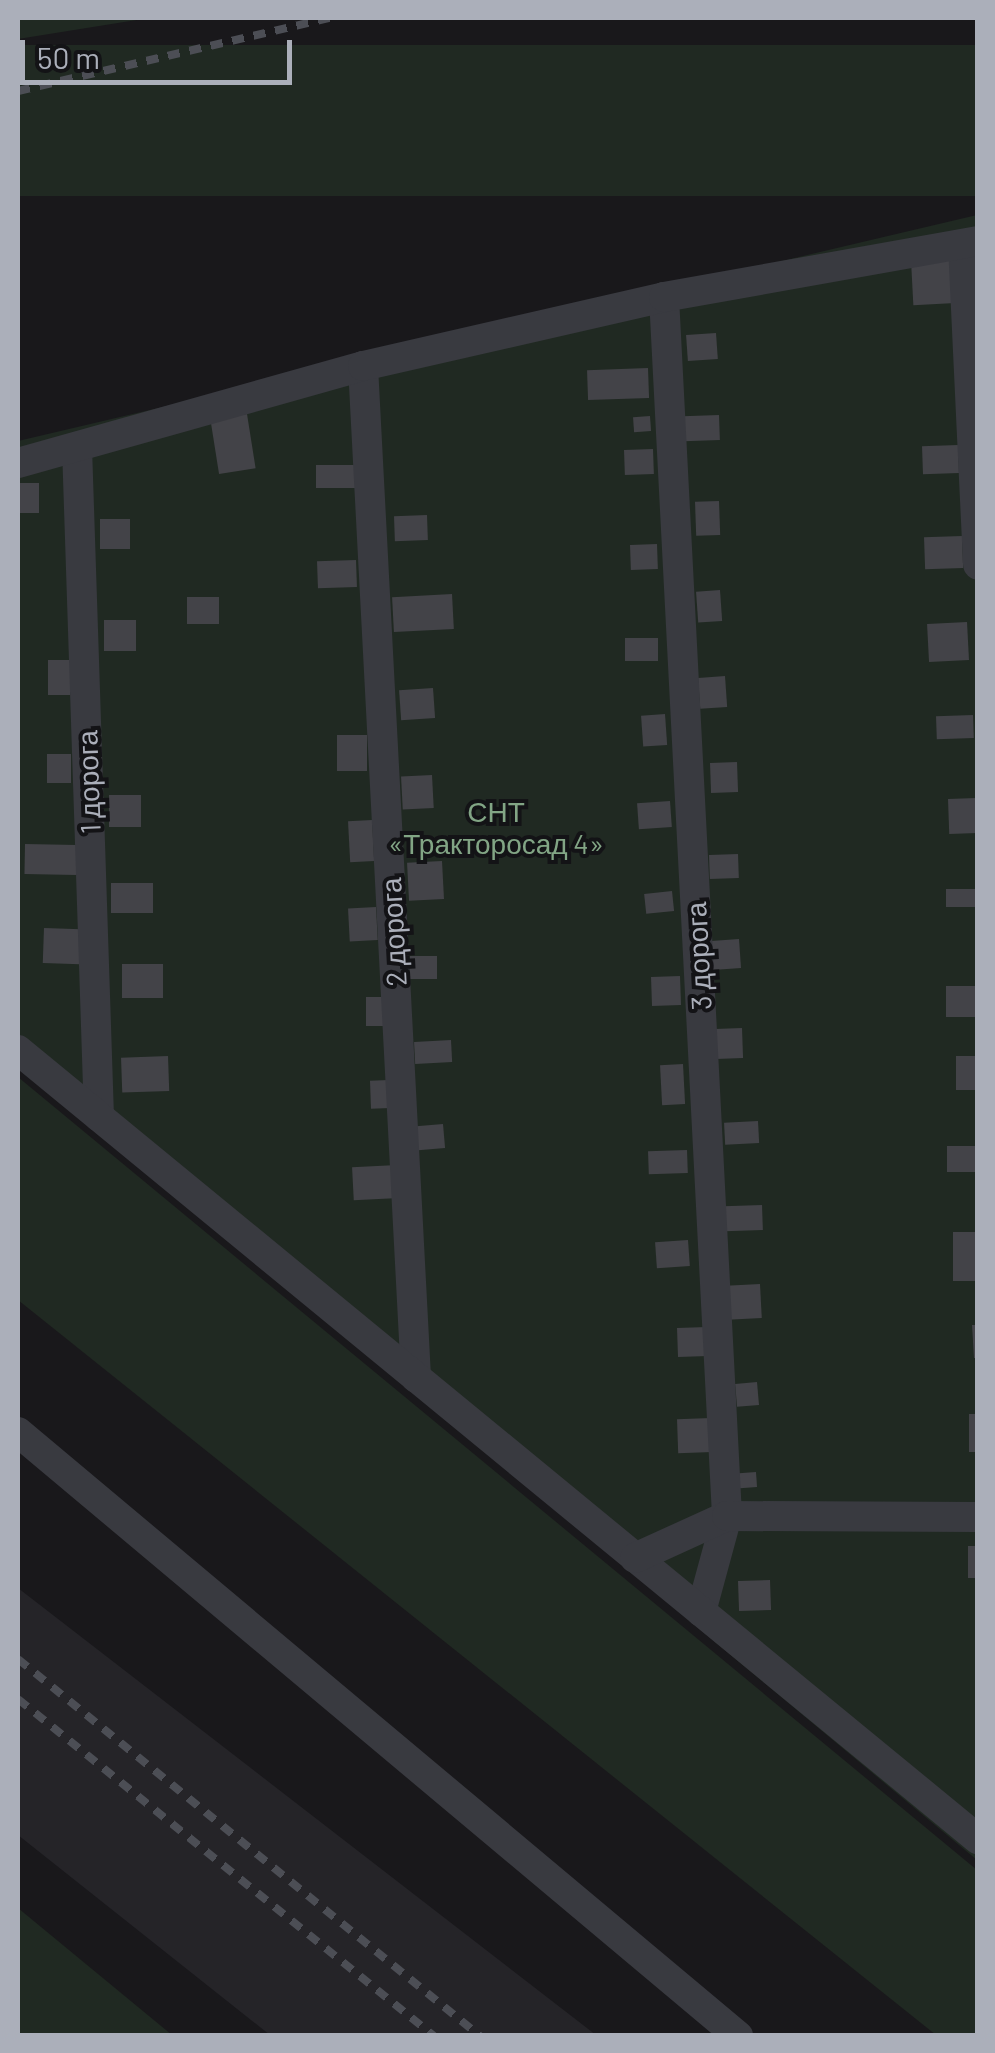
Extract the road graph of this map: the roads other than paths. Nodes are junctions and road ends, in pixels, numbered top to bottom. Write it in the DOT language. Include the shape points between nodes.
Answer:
graph roads {
  1 [pos="970,243"];
  2 [pos="664,297"];
  3 [pos="363,366"];
  4 [pos="77,447"];
  5 [pos="18,464"];
  6 [pos="978,565"];
  7 [pos="18,1050"];
  8 [pos="99,1117"];
  9 [pos="416,1378"];
  10 [pos="18,1432"];
  11 [pos="727,1516"];
  12 [pos="978,1517"];
  13 [pos="635,1558"];
  14 [pos="701,1612"];
  15 [pos="978,1839"];
  16 [pos="738,2036"];
  1 -- 2 [label="street"];
  1 -- 6 [label="street"];
  2 -- 3 [label="street"];
  2 -- 11 [label="street, 3 дорога"];
  3 -- 4 [label="street"];
  3 -- 9 [label="street, 2 дорога"];
  4 -- 5 [label="street"];
  4 -- 8 [label="street, 1 дорога"];
  7 -- 8 [label="street"];
  8 -- 9 [label="street"];
  9 -- 13 [label="street"];
  10 -- 16 [label="street"];
  11 -- 12 [label="street"];
  11 -- 13 [label="street"];
  11 -- 14 [label="street, 3 дорога"];
  13 -- 14 [label="street"];
  14 -- 15 [label="street"];
}
